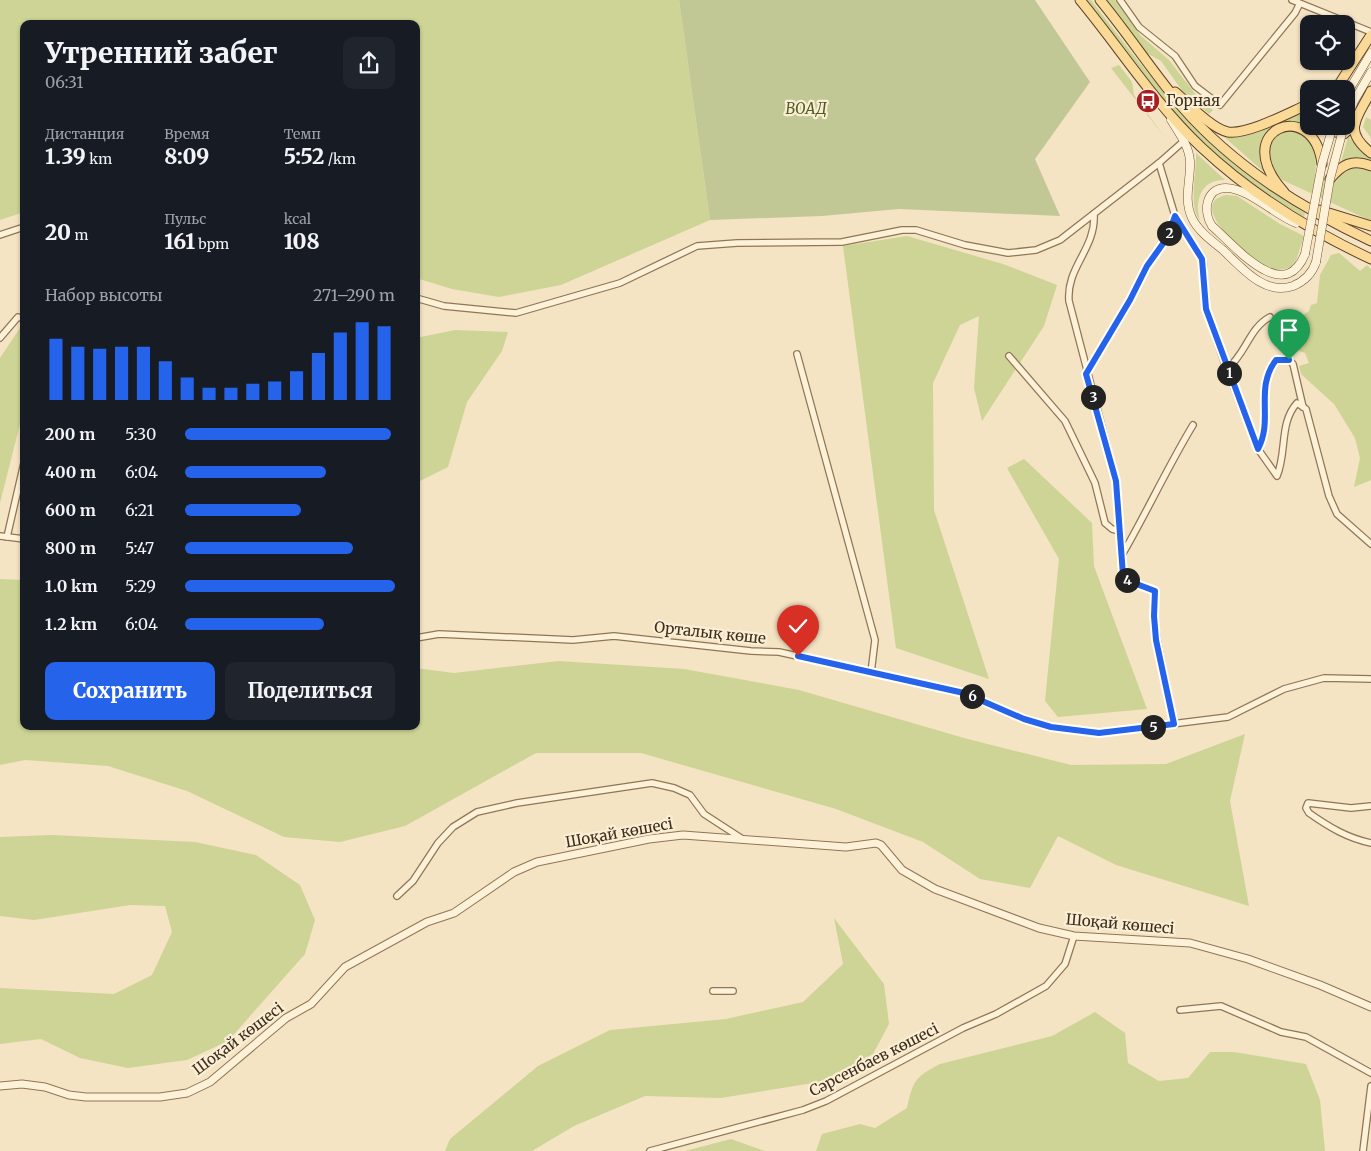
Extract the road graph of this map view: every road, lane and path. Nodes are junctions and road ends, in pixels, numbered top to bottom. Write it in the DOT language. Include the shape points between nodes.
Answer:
graph roads {
  1 [pos="1080,0"];
  2 [pos="1100,0"];
  3 [pos="1120,0"];
  4 [pos="1292,0"];
  5 [pos="1299,5"];
  6 [pos="1371,33"];
  7 [pos="1371,53"];
  8 [pos="1371,72"];
  9 [pos="1158,77"];
  10 [pos="1342,80"];
  11 [pos="1355,80"];
  12 [pos="1371,91"];
  13 [pos="1355,99"];
  14 [pos="1300,108"];
  15 [pos="1355,116"];
  16 [pos="1330,135"];
  17 [pos="1342,135"];
  18 [pos="1355,135"];
  19 [pos="1187,138"];
  20 [pos="1371,152"];
  21 [pos="1159,163"];
  22 [pos="1322,164"];
  23 [pos="1371,166"];
  24 [pos="1330,179"];
  25 [pos="1291,199"];
  26 [pos="1300,205"];
  27 [pos="1094,214"];
  28 [pos="1175,216"];
  29 [pos="1306,226"];
  30 [pos="1371,226"];
  31 [pos="20,228"];
  32 [pos="0,235"];
  33 [pos="1371,241"];
  34 [pos="1371,259"];
  35 [pos="420,299"];
  36 [pos="1270,317"];
  37 [pos="20,318"];
  38 [pos="0,338"];
  39 [pos="797,354"];
  40 [pos="1008,356"];
  41 [pos="1227,369"];
  42 [pos="1086,374"];
  43 [pos="1303,406"];
  44 [pos="1193,426"];
  45 [pos="1258,449"];
  46 [pos="20,477"];
  47 [pos="1120,531"];
  48 [pos="3,536"];
  49 [pos="20,538"];
  50 [pos="1371,544"];
  51 [pos="1122,555"];
  52 [pos="420,637"];
  53 [pos="871,673"];
  54 [pos="1371,679"];
  55 [pos="1174,724"];
  56 [pos="1371,806"];
  57 [pos="741,838"];
  58 [pos="1371,843"];
  59 [pos="397,896"];
  60 [pos="1074,936"];
  61 [pos="713,991"];
  62 [pos="734,991"];
  63 [pos="1371,1007"];
  64 [pos="1180,1010"];
  65 [pos="1371,1073"];
  66 [pos="0,1086"];
  67 [pos="1371,1086"];
  68 [pos="650,1151"];
  69 [pos="1362,1151"];
  1 -- 19 [label="main road"];
  2 -- 9 [label="main road"];
  3 -- 5 [label="street" via="1139,27 1175,56 1195,86 1220,105"];
  4 -- 5 [label="street"];
  5 -- 6 [label="street"];
  6 -- 10 [label="main road"];
  7 -- 11 [label="main road"];
  8 -- 13 [label="main road"];
  9 -- 14 [label="main road" via="1216,126 1228,132 1242,131"];
  9 -- 25 [label="main road" via="1219,144"];
  12 -- 15 [label="main road"];
  16 -- 22 [label="main road, bridge"];
  17 -- 24 [label="main road, bridge"];
  18 -- 20 [label="main road" via="1356,140"];
  19 -- 21 [label="street"];
  19 -- 24 [label="main road, bridge" via="1190,160 1188,208 1192,217 1202,231 1251,276 1267,286 1286,288 1304,281 1316,262"];
  19 -- 29 [label="main road"];
  21 -- 27 [label="street"];
  21 -- 28 [label="street"];
  22 -- 25 [label="main road" via="1316,140 1303,129 1288,126 1279,129 1266,141 1267,166"];
  22 -- 29 [label="main road, bridge" via="1305,254 1299,267 1287,275 1266,272 1212,226 1206,205 1214,192 1228,188 1242,192 1276,213"];
  23 -- 24 [label="main road" via="1352,162 1344,165"];
  25 -- 26 [label="main road"];
  26 -- 30 [label="main road"];
  26 -- 33 [label="main road"];
  27 -- 35 [label="street" via="1060,240 1036,250 1008,253 916,230 842,242 697,246 620,283 516,313 444,306"];
  27 -- 42 [label="street" via="1093,237 1070,279 1068,289"];
  28 -- 41 [label="street" via="1202,259 1206,309"];
  28 -- 42 [label="street" via="1167,238 1147,266"];
  29 -- 34 [label="main road"];
  31 -- 32 [label="street"];
  36 -- 41 [label="street" via="1255,328 1236,362"];
  37 -- 38 [label="street"];
  39 -- 53 [label="street" via="875,640"];
  40 -- 47 [label="street" via="1065,421 1095,483 1105,523"];
  41 -- 45 [label="street"];
  42 -- 47 [label="street" via="1116,481"];
  43 -- 45 [label="street" via="1297,403 1289,412 1277,476"];
  43 -- 45 [label="street" via="1293,364 1289,360 1276,360 1268,370 1263,388 1266,420"];
  43 -- 50 [label="street" via="1337,514"];
  44 -- 51 [label="street"];
  46 -- 48 [label="street"];
  47 -- 51 [label="street"];
  48 -- 49 [label="street"];
  51 -- 55 [label="street" via="1126,580 1155,591 1156,640"];
  52 -- 53 [label="street, Орталық көше" via="439,634 573,640 614,636 779,652"];
  53 -- 55 [label="street, Орталық көше" via="964,693 1051,727 1099,733"];
  54 -- 55 [label="street, Орталық көше" via="1342,677 1304,682 1228,717"];
  56 -- 58 [label="street" via="1351,808 1308,803 1306,808 1351,838"];
  57 -- 59 [label="street" via="704,814 690,795 652,783 517,803 477,812 453,828 438,843 413,882"];
  57 -- 60 [label="street, Шоқай көшесі" via="846,847 876,843 902,870 934,889 1039,928"];
  57 -- 66 [label="street, Шоқай көшесі" via="683,835 649,839 537,862 514,872 454,913 427,922 345,967 311,1004 286,1018 210,1082 187,1092 160,1097 86,1097 38,1086"];
  60 -- 63 [label="street, Шоқай көшесі" via="1190,943 1248,959"];
  60 -- 68 [label="street, Сәрсенбаев көшесі" via="1065,964 1046,986 826,1101"];
  61 -- 62 [label="street"];
  64 -- 65 [label="street" via="1221,1006 1281,1032 1306,1037"];
  67 -- 69 [label="street"];
}
